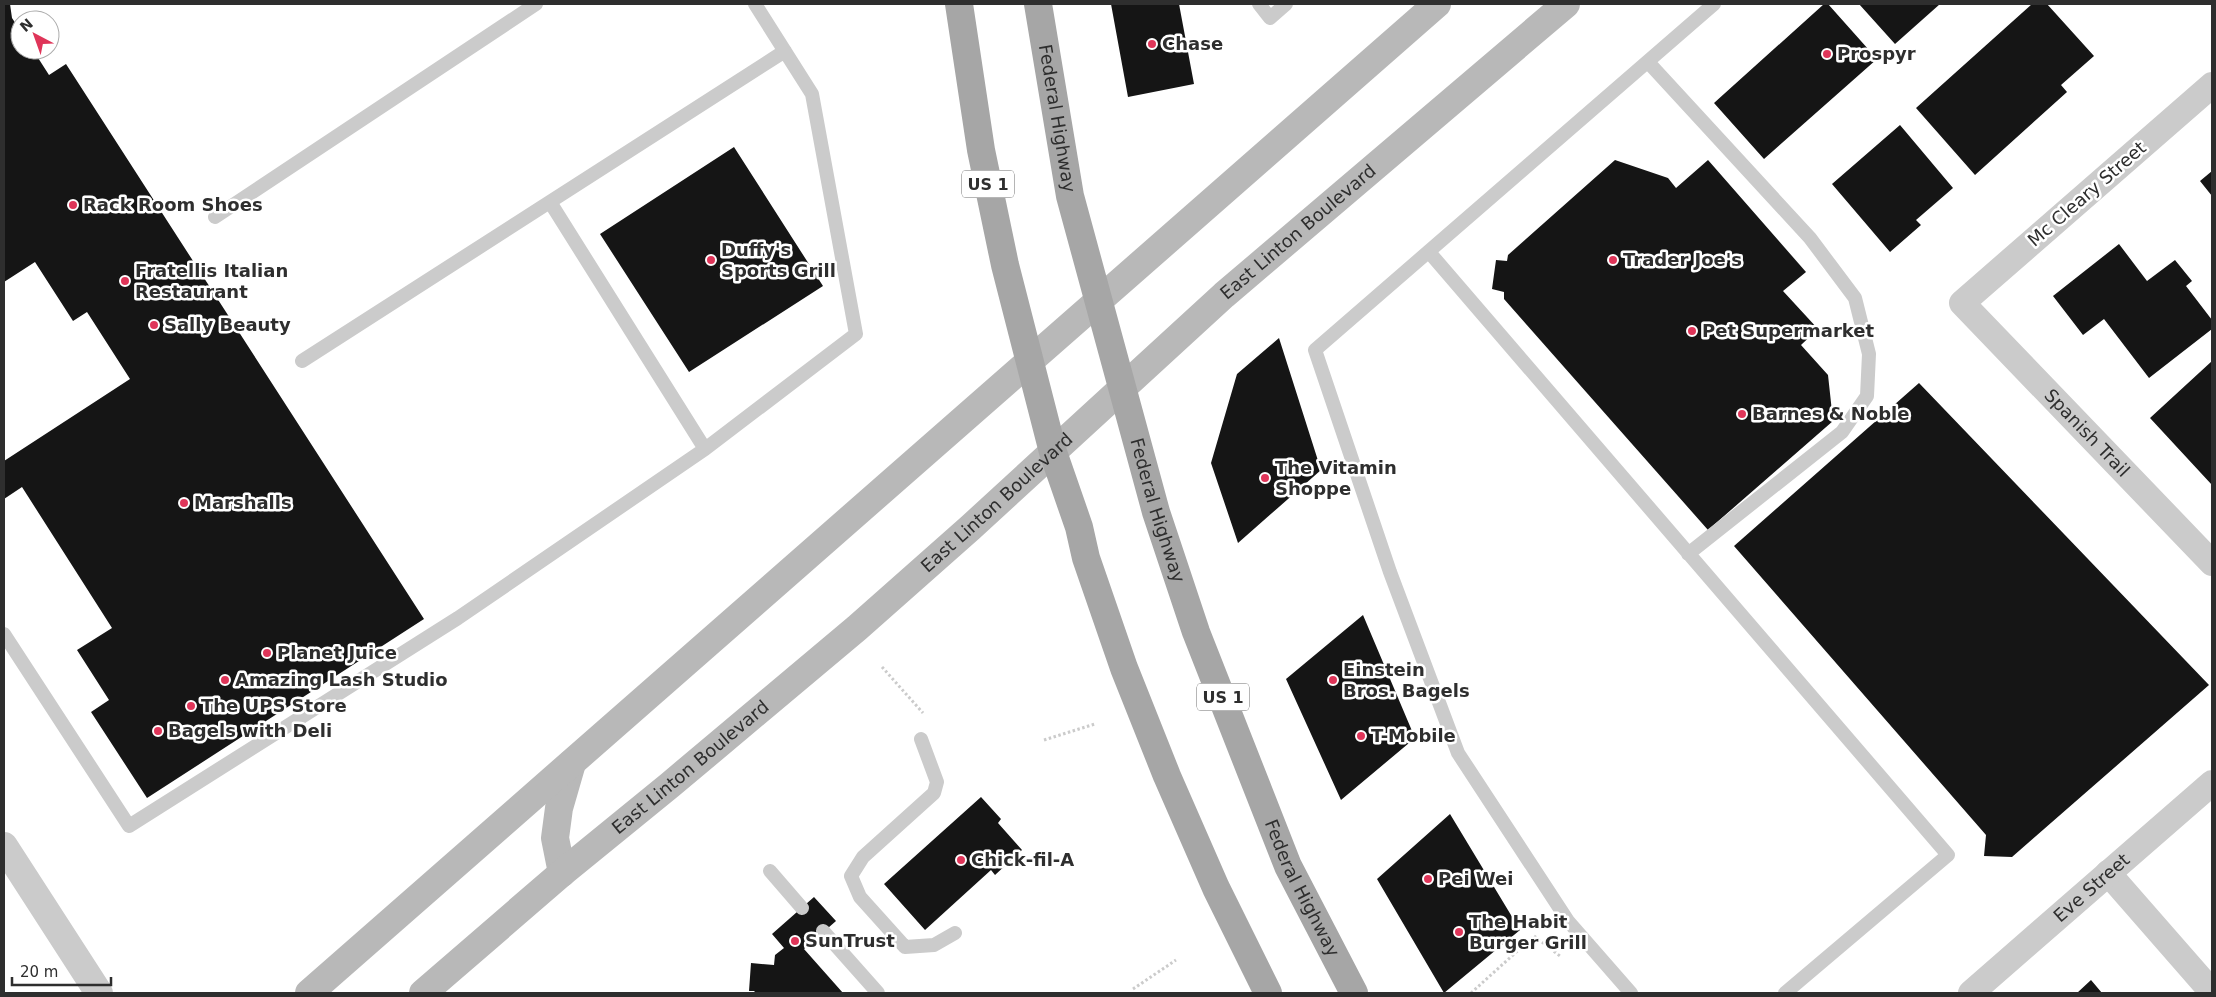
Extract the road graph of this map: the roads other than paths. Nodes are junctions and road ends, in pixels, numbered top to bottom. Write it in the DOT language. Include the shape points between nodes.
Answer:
graph roads {
  1 [pos="536,4"];
  2 [pos="755,4"];
  3 [pos="959,4"];
  4 [pos="1038,4"];
  5 [pos="1259,4"];
  6 [pos="1286,4"];
  7 [pos="1437,4"];
  8 [pos="1566,4"];
  9 [pos="1714,4"];
  10 [pos="785,51"];
  11 [pos="1648,62"];
  12 [pos="2212,85"];
  13 [pos="550,202"];
  14 [pos="215,217"];
  15 [pos="1429,252"];
  16 [pos="1098,301"];
  17 [pos="1962,303"];
  18 [pos="302,361"];
  19 [pos="1028,362"];
  20 [pos="1122,389"];
  21 [pos="705,449"];
  22 [pos="1053,452"];
  23 [pos="1688,554"];
  24 [pos="2212,563"];
  25 [pos="4,634"];
  26 [pos="921,739"];
  27 [pos="572,763"];
  28 [pos="2212,782"];
  29 [pos="4,846"];
  30 [pos="770,871"];
  31 [pos="562,872"];
  32 [pos="2108,873"];
  33 [pos="802,908"];
  34 [pos="823,931"];
  35 [pos="955,933"];
  36 [pos="2212,992"];
  37 [pos="99,993"];
  38 [pos="309,993"];
  39 [pos="423,993"];
  40 [pos="878,993"];
  41 [pos="1268,993"];
  42 [pos="1354,993"];
  43 [pos="1631,993"];
  44 [pos="1785,993"];
  45 [pos="1972,993"];
  1 -- 14 [label="lane"];
  2 -- 10 [label="lane"];
  3 -- 19 [label="main road, US 1" via="981,150"];
  4 -- 16 [label="main road, Federal Highway / US 1" via="1070,196"];
  5 -- 6 [label="lane" via="1270,18"];
  7 -- 16 [label="main road"];
  8 -- 20 [label="main road, East Linton Boulevard" via="1224,295"];
  9 -- 11 [label="lane"];
  10 -- 13 [label="lane"];
  10 -- 21 [label="lane" via="812,94 856,334"];
  11 -- 15 [label="lane"];
  11 -- 23 [label="lane" via="1810,238 1850,290 1870,354 1867,396 1842,432"];
  12 -- 17 [label="street, Mc Cleary Street"];
  13 -- 18 [label="lane"];
  13 -- 21 [label="lane"];
  15 -- 23 [label="lane"];
  15 -- 43 [label="lane" via="1316,350 1390,572 1458,753 1568,921"];
  16 -- 19 [label="main road"];
  16 -- 20 [label="main road, Federal Highway / US 1"];
  17 -- 24 [label="street, Spanish Trail"];
  19 -- 22 [label="main road, US 1"];
  19 -- 27 [label="main road"];
  20 -- 22 [label="main road, East Linton Boulevard"];
  20 -- 42 [label="main road, Federal Highway / US 1" via="1156,512 1196,632 1288,866"];
  21 -- 25 [label="lane" via="458,618 129,826"];
  22 -- 31 [label="main road, East Linton Boulevard" via="857,628 670,786"];
  22 -- 41 [label="main road, US 1" via="1092,577 1166,776"];
  23 -- 44 [label="lane" via="1948,855"];
  26 -- 35 [label="lane" via="937,782 934,793 863,857 851,876 860,897 905,947 934,945"];
  27 -- 31 [label="main road" via="559,808 555,838"];
  27 -- 38 [label="main road"];
  28 -- 32 [label="street, Eve Street"];
  29 -- 37 [label="street"];
  30 -- 33 [label="lane"];
  31 -- 39 [label="main road, East Linton Boulevard"];
  32 -- 36 [label="street"];
  32 -- 45 [label="street, Eve Street"];
  34 -- 40 [label="lane"];
}
